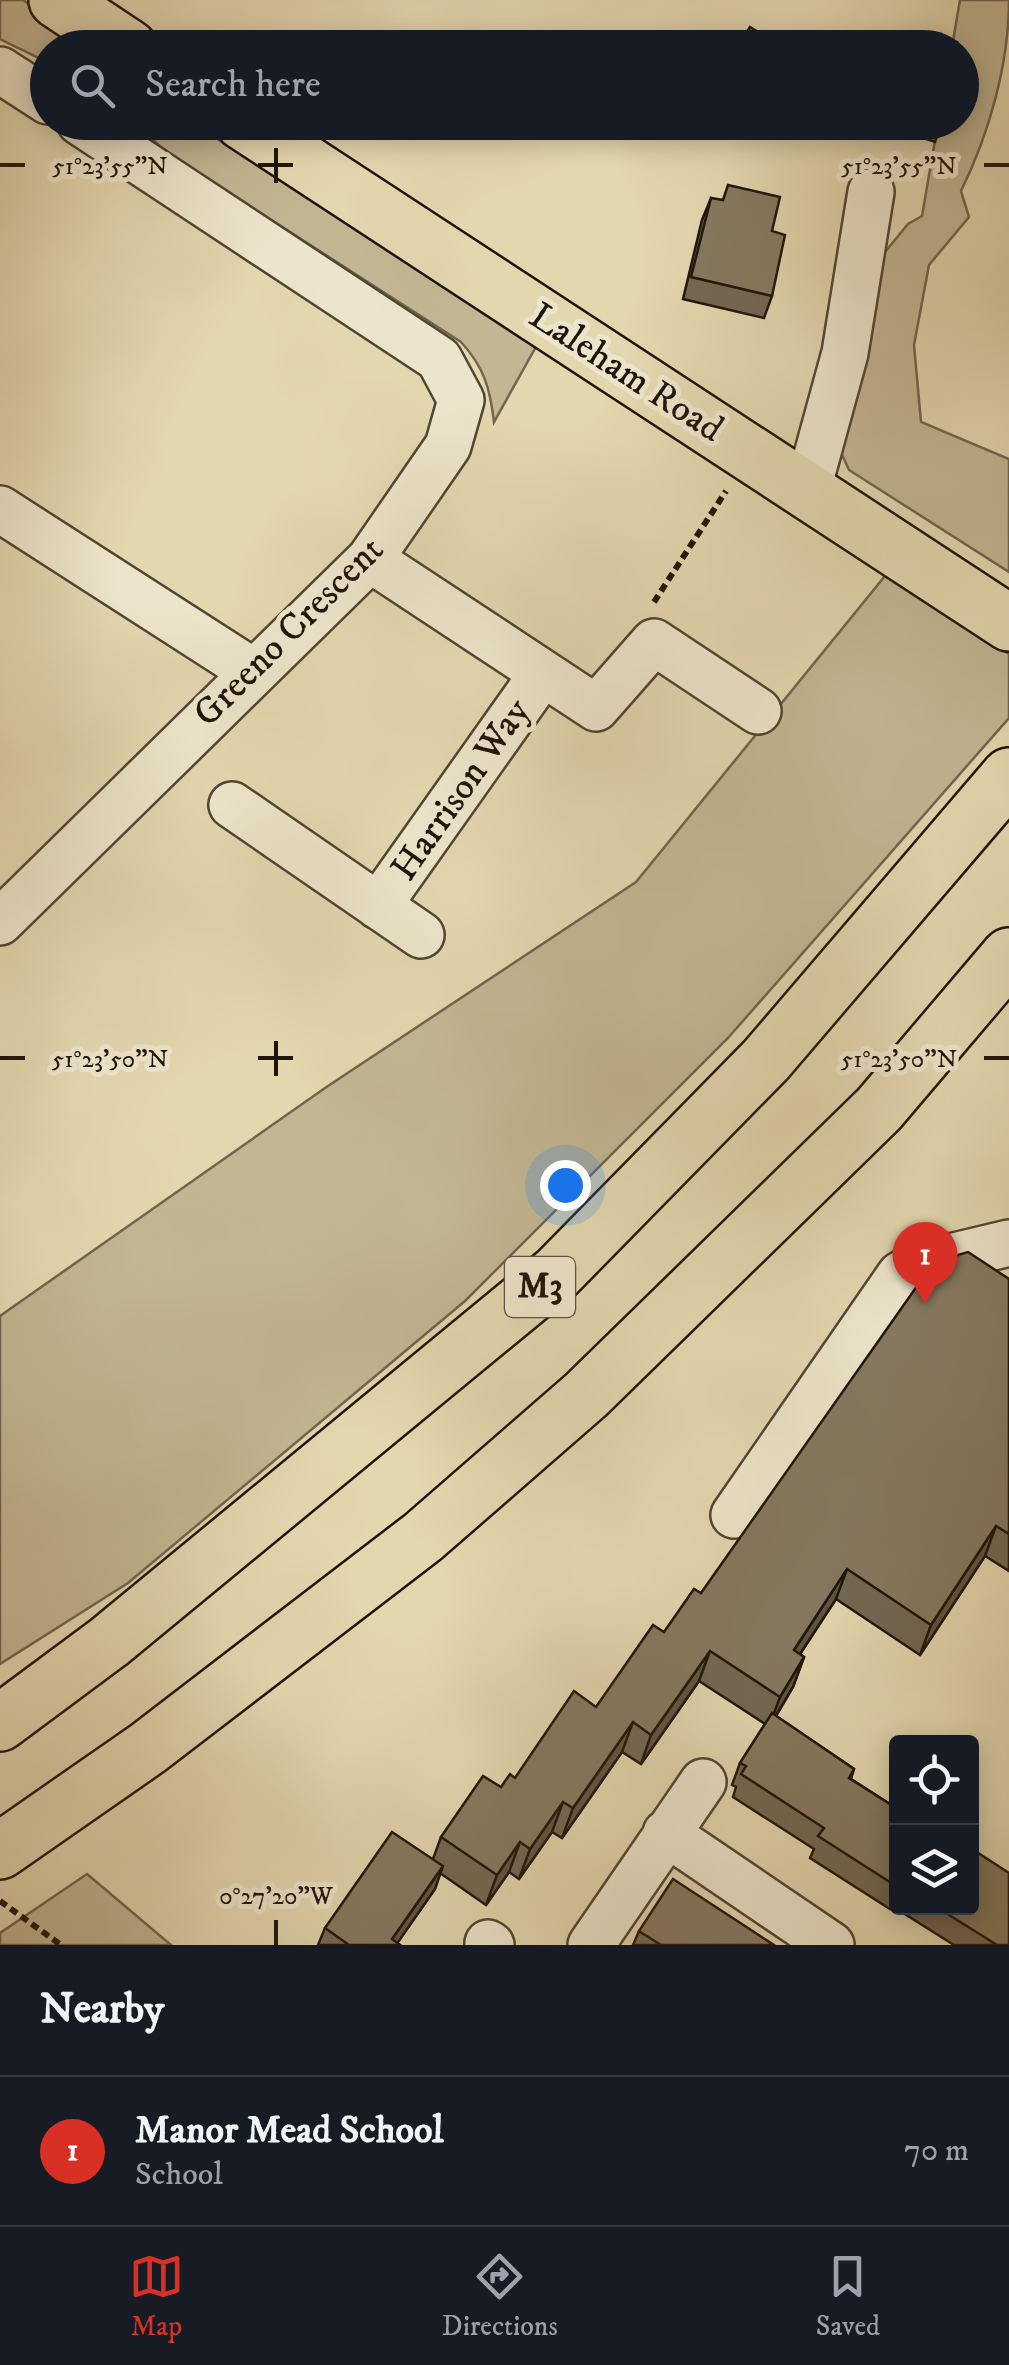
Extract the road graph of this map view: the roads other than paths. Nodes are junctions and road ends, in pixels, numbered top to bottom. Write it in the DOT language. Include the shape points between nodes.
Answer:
graph roads {
  1 [pos="56,0"];
  2 [pos="101,30"];
  3 [pos="0,70"];
  4 [pos="30,89"];
  5 [pos="107,140"];
  6 [pos="270,140"];
  7 [pos="871,192"];
  8 [pos="808,492"];
  9 [pos="0,509"];
  10 [pos="370,559"];
  11 [pos="1009,623"];
  12 [pos="252,671"];
  13 [pos="543,673"];
  14 [pos="758,711"];
  15 [pos="1009,776"];
  16 [pos="232,805"];
  17 [pos="378,906"];
  18 [pos="0,922"];
  19 [pos="421,935"];
  20 [pos="1009,956"];
  21 [pos="1009,1243"];
  22 [pos="734,1515"];
  23 [pos="0,1723"];
  24 [pos="703,1782"];
  25 [pos="666,1833"];
  26 [pos="0,1851"];
  27 [pos="591,1945"];
  28 [pos="831,1945"];
  1 -- 2 [label="main road"];
  3 -- 4 [label="street"];
  5 -- 10 [label="street, Greeno Crescent" via="439,359 461,400 448,446"];
  6 -- 8 [label="main road, Laleham Road"];
  7 -- 8 [label="street" via="845,352"];
  8 -- 11 [label="main road, Laleham Road"];
  9 -- 12 [label="street"];
  10 -- 12 [label="street, Greeno Crescent"];
  10 -- 13 [label="street, Harrison Way"];
  12 -- 18 [label="street, Greeno Crescent"];
  13 -- 14 [label="street, Harrison Way" via="596,708 654,642"];
  13 -- 17 [label="street, Harrison Way"];
  15 -- 23 [label="main road, M3" via="766,1060 556,1274 110,1642"];
  16 -- 17 [label="street, Harrison Way"];
  17 -- 19 [label="street, Harrison Way"];
  20 -- 26 [label="main road" via="878,1109 586,1395 424,1537 148,1748"];
  21 -- 22 [label="street" via="917,1264 900,1276"];
  24 -- 25 [label="street"];
  25 -- 27 [label="street"];
  25 -- 28 [label="street"];
}
